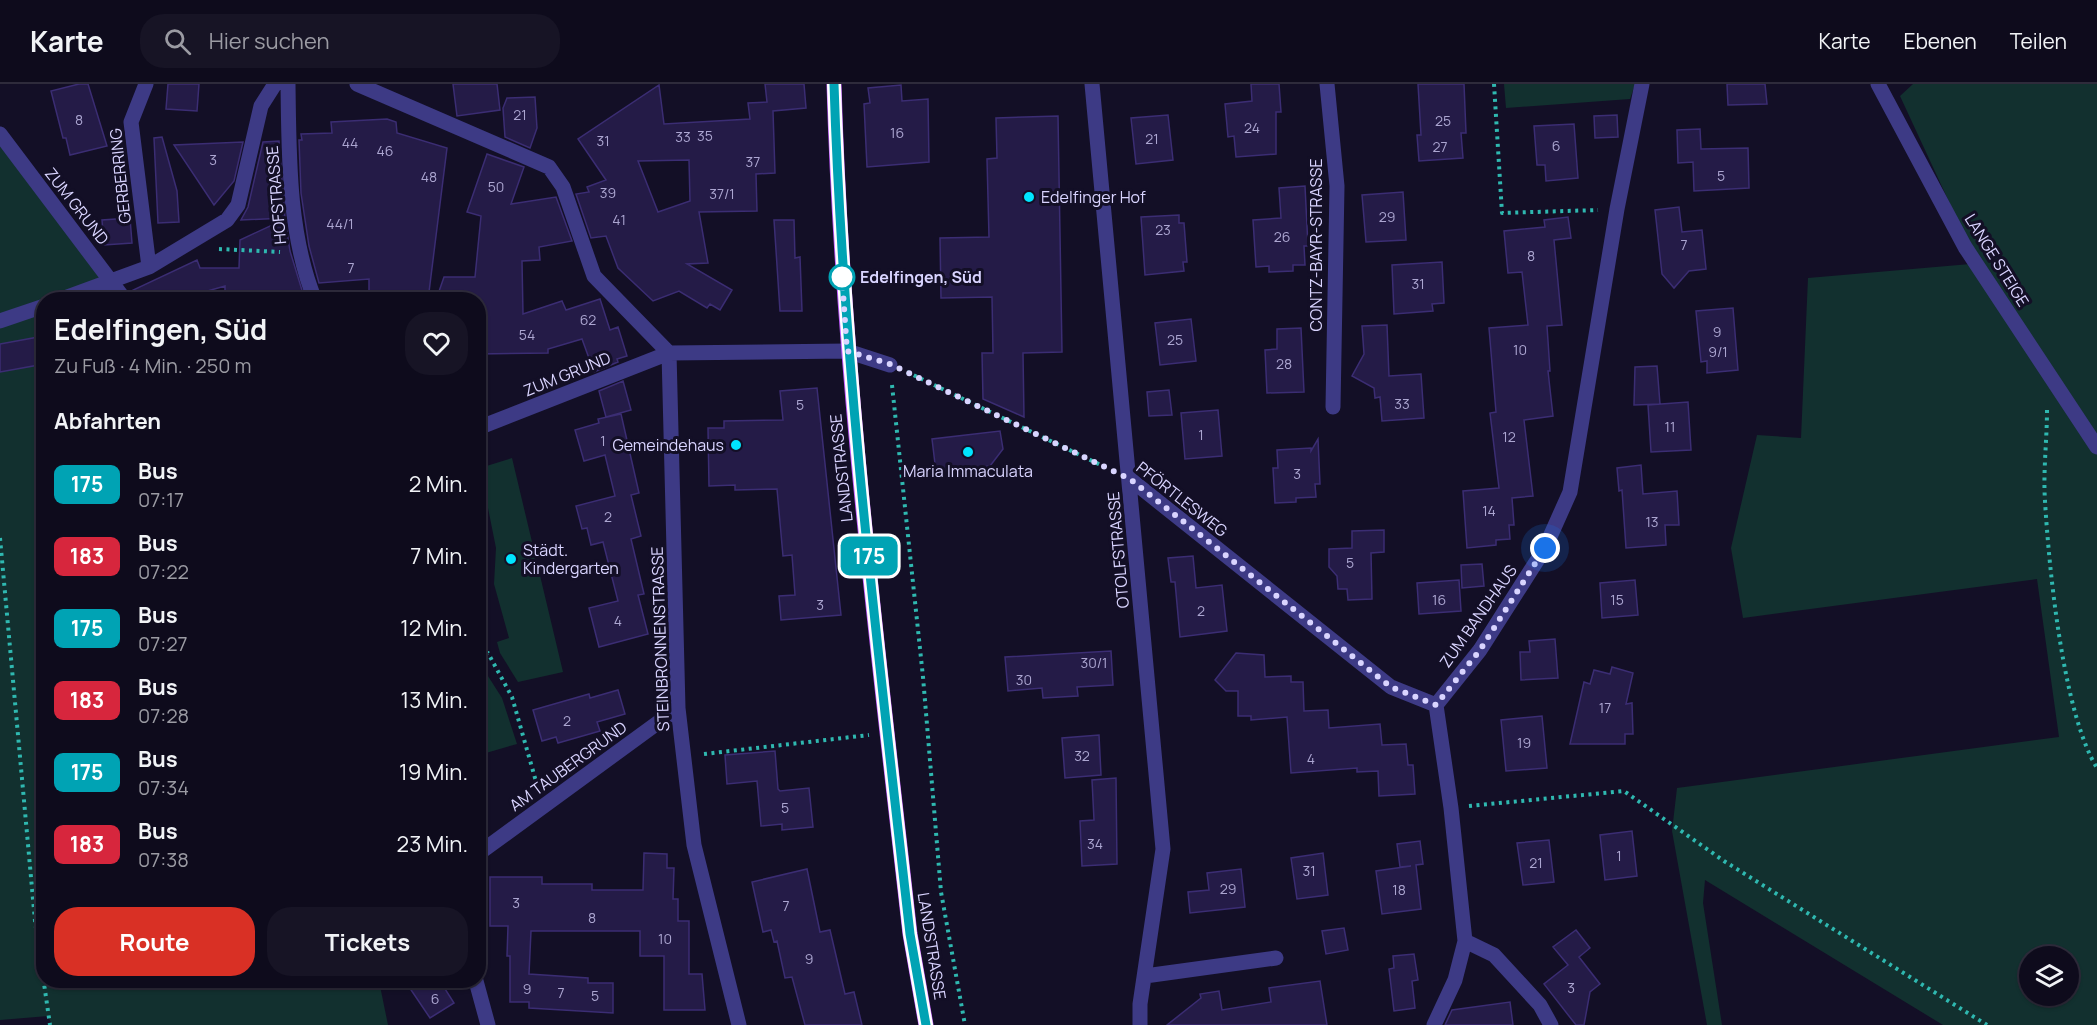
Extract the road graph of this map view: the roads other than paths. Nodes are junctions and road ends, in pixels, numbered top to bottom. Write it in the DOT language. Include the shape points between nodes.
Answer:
graph roads {
  1 [pos="146,84"];
  2 [pos="275,84"];
  3 [pos="288,84"];
  4 [pos="357,84"];
  5 [pos="834,84"];
  6 [pos="1092,84"];
  7 [pos="1327,84"];
  8 [pos="1642,84"];
  9 [pos="1878,84"];
  10 [pos="0,135"];
  11 [pos="149,267"];
  12 [pos="112,282"];
  13 [pos="83,292"];
  14 [pos="119,292"];
  15 [pos="312,292"];
  16 [pos="36,309"];
  17 [pos="0,321"];
  18 [pos="847,351"];
  19 [pos="669,353"];
  20 [pos="890,364"];
  21 [pos="1333,407"];
  22 [pos="486,425"];
  23 [pos="2097,447"];
  24 [pos="1130,479"];
  25 [pos="1436,705"];
  26 [pos="678,708"];
  27 [pos="486,848"];
  28 [pos="1465,941"];
  29 [pos="1276,958"];
  30 [pos="1145,976"];
  31 [pos="478,988"];
  32 [pos="488,1025"];
  33 [pos="739,1025"];
  34 [pos="926,1025"];
  35 [pos="1140,1025"];
  36 [pos="1434,1025"];
  37 [pos="1551,1025"];
  1 -- 11 [label="street, GERBERRING" via="131,122"];
  2 -- 11 [label="street" via="261,106 238,205 227,220"];
  3 -- 15 [label="street, HOFSTRASSE" via="299,252"];
  4 -- 19 [label="street" via="549,167 563,187 594,276"];
  5 -- 18 [label="main road, LANDSTRASSE"];
  6 -- 24 [label="street, OTOLFSTRASSE"];
  7 -- 21 [label="street, CONTZ-BAYR-STRASSE" via="1337,186"];
  8 -- 25 [label="street, ZUM BANDHAUS" via="1570,492 1545,548 1480,650"];
  9 -- 23 [label="street, LANGE STEIGE" via="1965,247"];
  10 -- 12 [label="street, ZUM GRUND"];
  11 -- 12 [label="street"];
  12 -- 13 [label="street"];
  12 -- 14 [label="street, ZUM GRUND"];
  16 -- 17 [label="street"];
  18 -- 19 [label="street"];
  18 -- 20 [label="street"];
  18 -- 34 [label="main road, LANDSTRASSE" via="910,934"];
  19 -- 22 [label="street, ZUM GRUND"];
  19 -- 26 [label="street, STEINBRONNENSTRASSE"];
  24 -- 25 [label="street, PFÖRTLESWEG" via="1391,687"];
  24 -- 30 [label="street, OTOLFSTRASSE" via="1163,849"];
  25 -- 28 [label="street"];
  26 -- 27 [label="street, AM TAUBERGRUND"];
  26 -- 33 [label="street, STEINBRONNENSTRASSE" via="694,845"];
  28 -- 36 [label="street" via="1455,980"];
  28 -- 37 [label="street" via="1494,955 1540,1005"];
  29 -- 30 [label="street"];
  30 -- 35 [label="street, OTOLFSTRASSE"];
  31 -- 32 [label="street"];
}
